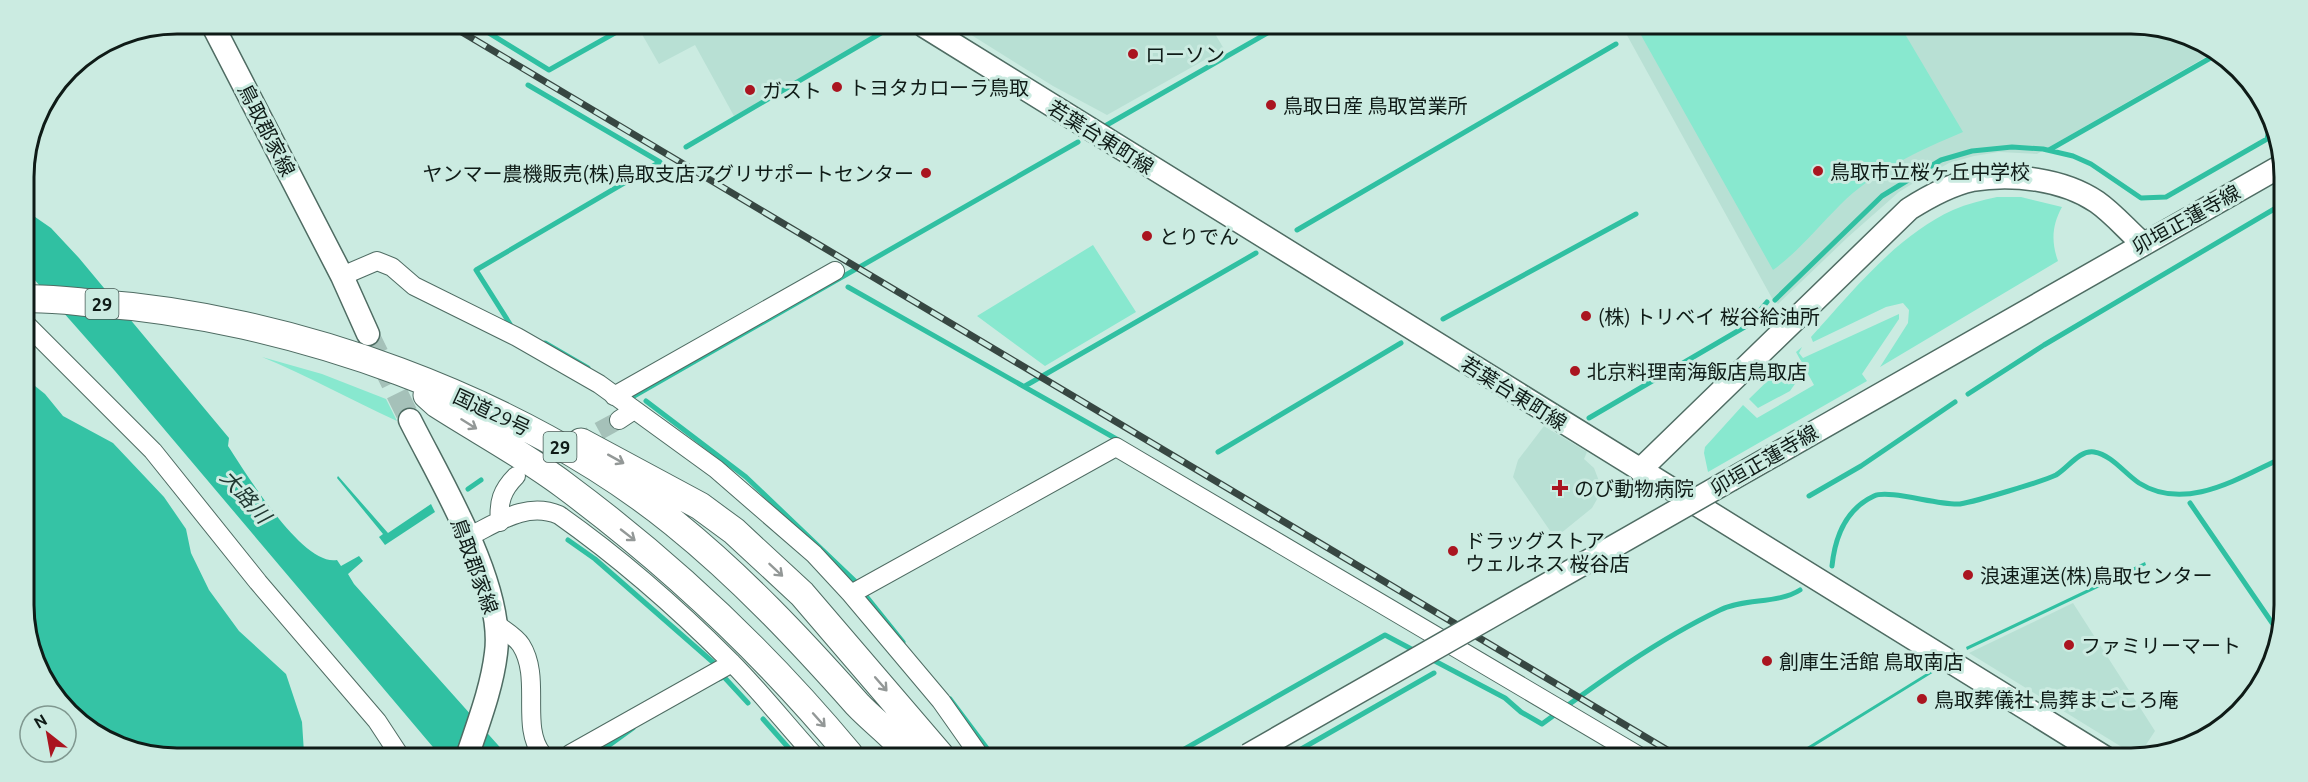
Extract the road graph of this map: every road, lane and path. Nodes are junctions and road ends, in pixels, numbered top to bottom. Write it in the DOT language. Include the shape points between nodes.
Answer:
graph roads {
  1 [pos="217,34"];
  2 [pos="937,34"];
  3 [pos="2273,170"];
  4 [pos="2142,243"];
  5 [pos="835,271"];
  6 [pos="342,276"];
  7 [pos="35,300"];
  8 [pos="35,333"];
  9 [pos="368,334"];
  10 [pos="417,378"];
  11 [pos="614,396"];
  12 [pos="634,410"];
  13 [pos="410,420"];
  14 [pos="619,420"];
  15 [pos="1640,470"];
  16 [pos="516,477"];
  17 [pos="500,522"];
  18 [pos="468,537"];
  19 [pos="851,594"];
  20 [pos="496,624"];
  21 [pos="732,663"];
  22 [pos="865,713"];
  23 [pos="1261,747"];
  24 [pos="1624,747"];
  25 [pos="2088,747"];
  26 [pos="395,748"];
  27 [pos="470,748"];
  28 [pos="538,748"];
  29 [pos="581,748"];
  30 [pos="807,748"];
  31 [pos="843,748"];
  32 [pos="888,748"];
  33 [pos="903,748"];
  34 [pos="934,748"];
  35 [pos="974,748"];
  1 -- 6 [label="main road, 鳥取郡家線"];
  2 -- 15 [label="main road, 若葉台東町線"];
  3 -- 4 [label="main road, 卯垣正蓮寺線"];
  4 -- 15 [label="main road" via="2097,202 2065,185 2001,177 1971,181 1938,192 1909,209"];
  4 -- 23 [label="main road, 卯垣正蓮寺線, bridge"];
  5 -- 11 [label="street"];
  6 -- 9 [label="main road, 鳥取郡家線"];
  6 -- 11 [label="street" via="377,261 392,267 424,291 518,336"];
  7 -- 10 [label="highway, 国道29号 / 29" via="179,312 288,337"];
  8 -- 26 [label="street" via="153,451 271,598 377,721"];
  10 -- 22 [label="highway, 国道29号 / 29" via="542,437 594,467 673,522 779,619"];
  10 -- 31 [label="highway, one-way" via="437,404 554,478 663,563 713,609"];
  10 -- 34 [label="highway, one-way" via="510,408 606,453 700,506 734,531 802,594"];
  11 -- 12 [label="street"];
  12 -- 14 [label="street"];
  12 -- 19 [label="street" via="716,469 814,554"];
  13 -- 18 [label="main road, 鳥取郡家線"];
  15 -- 25 [label="main road, 若葉台東町線"];
  16 -- 17 [label="street" via="504,488 498,507"];
  17 -- 18 [label="street"];
  17 -- 21 [label="street" via="534,508 559,515 659,594"];
  18 -- 20 [label="main road, 鳥取郡家線"];
  19 -- 24 [label="street" via="1116,447"];
  19 -- 35 [label="street" via="941,701"];
  20 -- 27 [label="main road, 鳥取郡家線" via="496,652 486,700"];
  20 -- 28 [label="street" via="521,645 533,695 531,726"];
  21 -- 29 [label="street"];
  21 -- 30 [label="street"];
  22 -- 32 [label="highway, 国道29号 / 29"];
  22 -- 33 [label="highway, 国道29号 / 29"];
}
